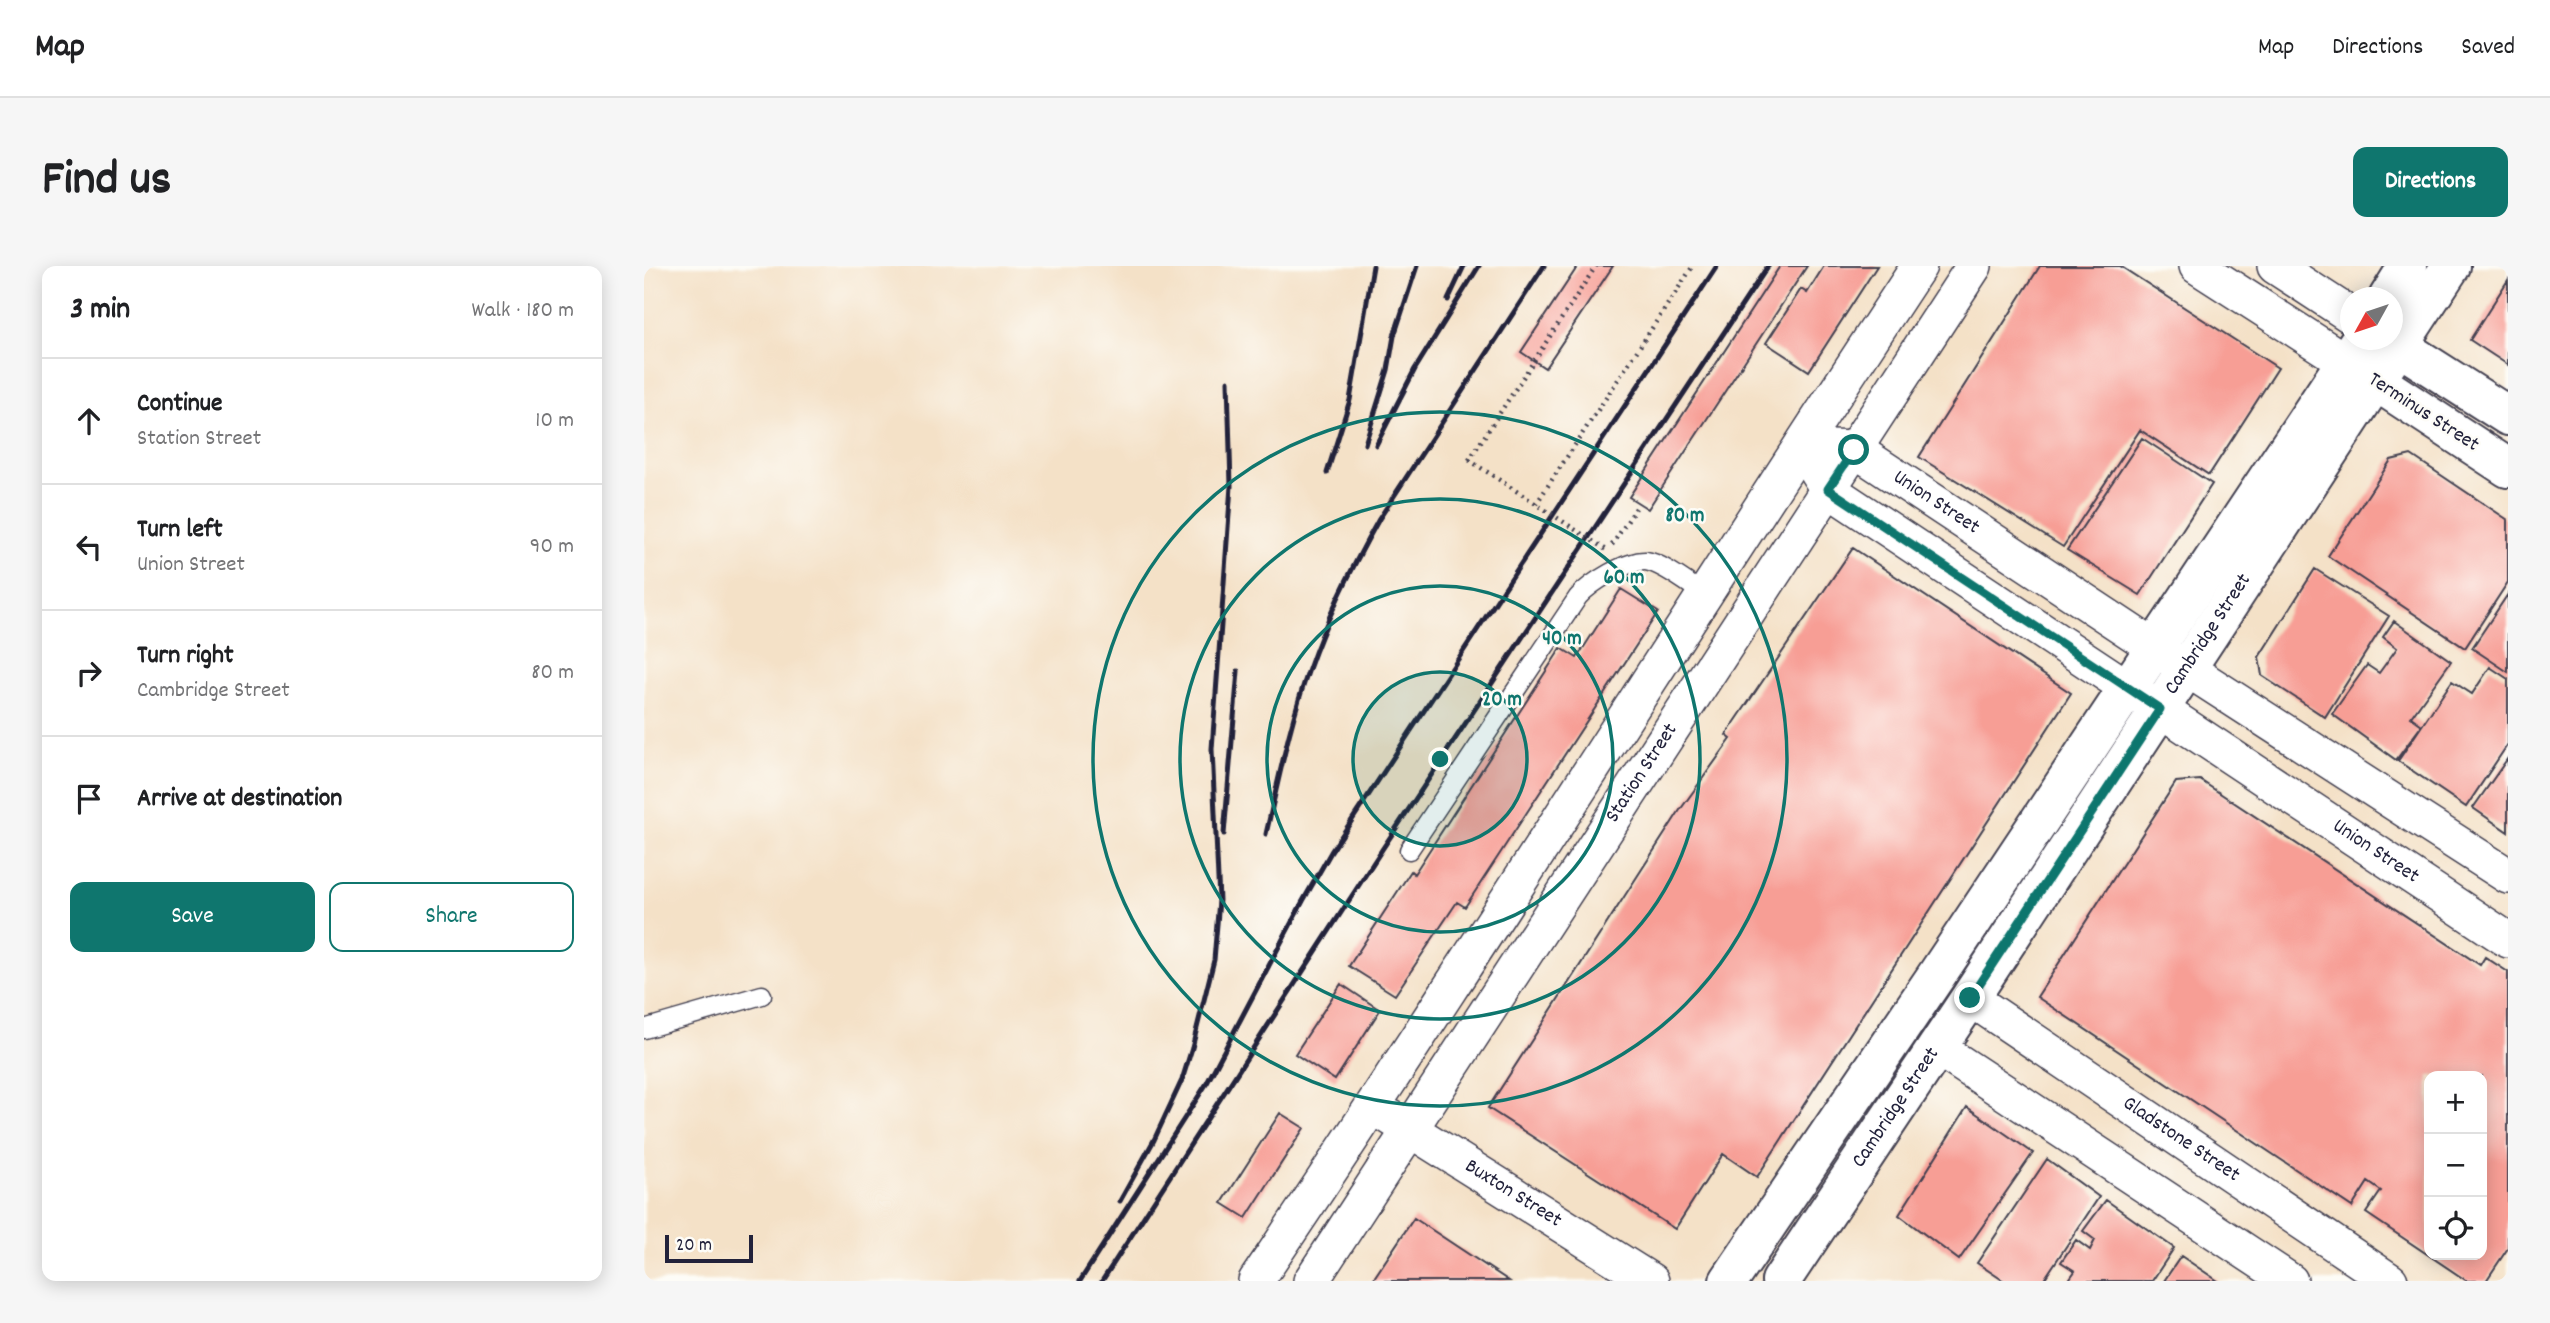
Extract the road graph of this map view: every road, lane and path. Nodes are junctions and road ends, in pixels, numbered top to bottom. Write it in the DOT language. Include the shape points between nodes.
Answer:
graph roads {
  1 [pos="1596,266"];
  2 [pos="1693,266"];
  3 [pos="1919,266"];
  4 [pos="1974,266"];
  5 [pos="2197,266"];
  6 [pos="2275,266"];
  7 [pos="2408,266"];
  8 [pos="2451,266"];
  9 [pos="2395,287"];
  10 [pos="1898,297"];
  11 [pos="2340,308"];
  12 [pos="1937,323"];
  13 [pos="2403,329"];
  14 [pos="2403,348"];
  15 [pos="2379,350"];
  16 [pos="2360,361"];
  17 [pos="2508,416"];
  18 [pos="1800,445"];
  19 [pos="1854,450"];
  20 [pos="2508,468"];
  21 [pos="1828,489"];
  22 [pos="1536,504"];
  23 [pos="1636,508"];
  24 [pos="1704,594"];
  25 [pos="2154,648"];
  26 [pos="2187,669"];
  27 [pos="2128,688"];
  28 [pos="2160,709"];
  29 [pos="1409,850"];
  30 [pos="2508,876"];
  31 [pos="2508,940"];
  32 [pos="762,995"];
  33 [pos="1970,998"];
  34 [pos="644,1030"];
  35 [pos="1936,1047"];
  36 [pos="1374,1106"];
  37 [pos="1410,1130"];
  38 [pos="1256,1281"];
  39 [pos="1311,1281"];
  40 [pos="1651,1281"];
  41 [pos="1729,1281"];
  42 [pos="1781,1281"];
  43 [pos="2290,1281"];
  44 [pos="2390,1281"];
  1 -- 22 [label="path, bridge" via="1469,460"];
  2 -- 22 [label="path"];
  3 -- 10 [label="street"];
  4 -- 12 [label="street, Station Street"];
  5 -- 16 [label="street, Terminus Street"];
  6 -- 11 [label="street"];
  7 -- 9 [label="street"];
  8 -- 13 [label="street, Cambridge Street"];
  10 -- 12 [label="street"];
  10 -- 18 [label="street"];
  12 -- 19 [label="street, Station Street"];
  14 -- 17 [label="street, Terminus Street"];
  15 -- 16 [label="street, Cambridge Street"];
  16 -- 20 [label="street, Terminus Street"];
  16 -- 25 [label="street, Cambridge Street"];
  16 -- 26 [label="street, Cambridge Street"];
  18 -- 19 [label="street, Union Street"];
  18 -- 21 [label="street, Union Street"];
  18 -- 24 [label="street"];
  19 -- 21 [label="street, Station Street"];
  19 -- 25 [label="street, Union Street"];
  21 -- 27 [label="street, Union Street"];
  21 -- 37 [label="street, Station Street"];
  22 -- 23 [label="path, bridge" via="1608,551"];
  24 -- 29 [label="lane" via="1646,561 1593,581"];
  24 -- 36 [label="street"];
  25 -- 26 [label="street, Union Street"];
  25 -- 27 [label="street, Cambridge Street"];
  26 -- 28 [label="street, Cambridge Street"];
  26 -- 30 [label="street, Union Street"];
  27 -- 28 [label="street, Union Street"];
  27 -- 41 [label="street, Cambridge Street"];
  28 -- 31 [label="street, Union Street"];
  28 -- 33 [label="street, Cambridge Street"];
  32 -- 34 [label="lane"];
  33 -- 35 [label="street, Cambridge Street"];
  33 -- 44 [label="street, Gladstone Street"];
  35 -- 42 [label="street, Cambridge Street"];
  35 -- 43 [label="street"];
  36 -- 37 [label="street, Buxton Street"];
  36 -- 38 [label="street"];
  37 -- 39 [label="street, Station Street"];
  37 -- 40 [label="street, Buxton Street"];
}
